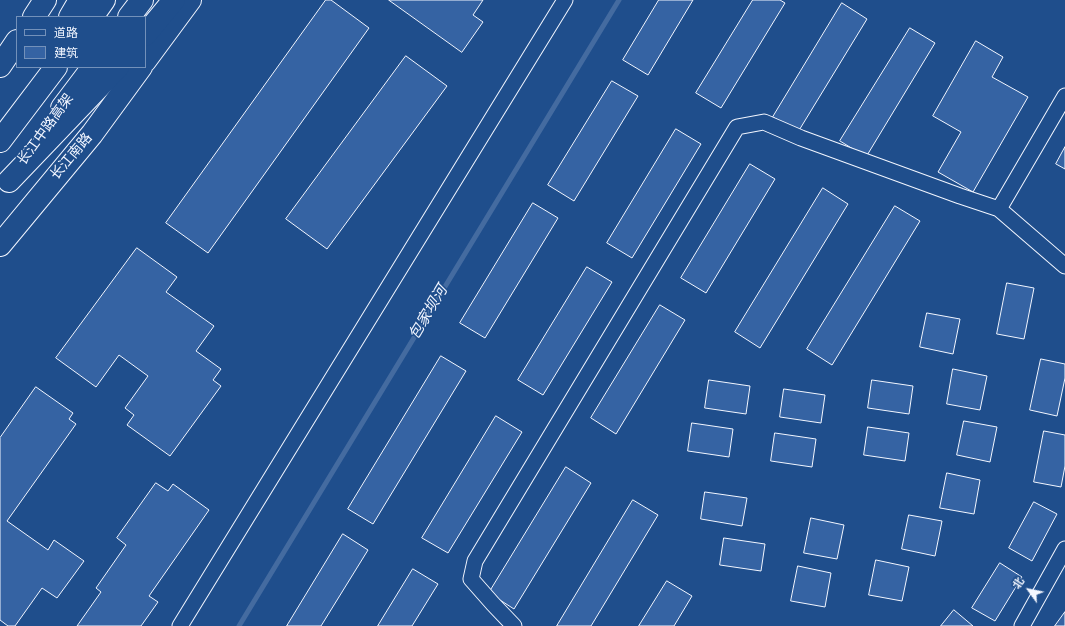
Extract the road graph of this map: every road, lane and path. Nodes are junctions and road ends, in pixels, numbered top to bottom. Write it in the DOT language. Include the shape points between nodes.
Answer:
graph roads {
  1 [pos="45,0"];
  2 [pos="80,0"];
  3 [pos="104,0"];
  4 [pos="142,0"];
  5 [pos="174,0"];
  6 [pos="190,0"];
  7 [pos="565,0"];
  8 [pos="35,16"];
  9 [pos="71,16"];
  10 [pos="93,16"];
  11 [pos="130,16"];
  12 [pos="146,34"];
  13 [pos="16,42"];
  14 [pos="146,60"];
  15 [pos="0,66"];
  16 [pos="39,68"];
  17 [pos="55,68"];
  18 [pos="92,68"];
  19 [pos="117,68"];
  20 [pos="140,68"];
  21 [pos="1065,96"];
  22 [pos="0,134"];
  23 [pos="0,141"];
  24 [pos="4,187"];
  25 [pos="999,209"];
  26 [pos="0,245"];
  27 [pos="1065,266"];
  28 [pos="1065,549"];
  29 [pos="180,626"];
  30 [pos="514,626"];
  31 [pos="1022,626"];
  1 -- 8 [label="main road"];
  2 -- 9 [label="main road"];
  3 -- 10 [label="main road"];
  4 -- 11 [label="main road"];
  5 -- 12 [label="main road"];
  6 -- 14 [label="main road"];
  7 -- 29 [label="street"];
  13 -- 15 [label="main road"];
  16 -- 22 [label="main road"];
  17 -- 23 [label="main road, 长江中路高架"];
  18 -- 24 [label="main road, 长江中路高架"];
  19 -- 24 [label="main road"];
  20 -- 26 [label="main road, 长江南路" via="92,134"];
  21 -- 25 [label="street"];
  25 -- 27 [label="street"];
  25 -- 30 [label="street" via="801,138 764,122 738,127 475,561 471,579"];
  28 -- 31 [label="street"];
}
